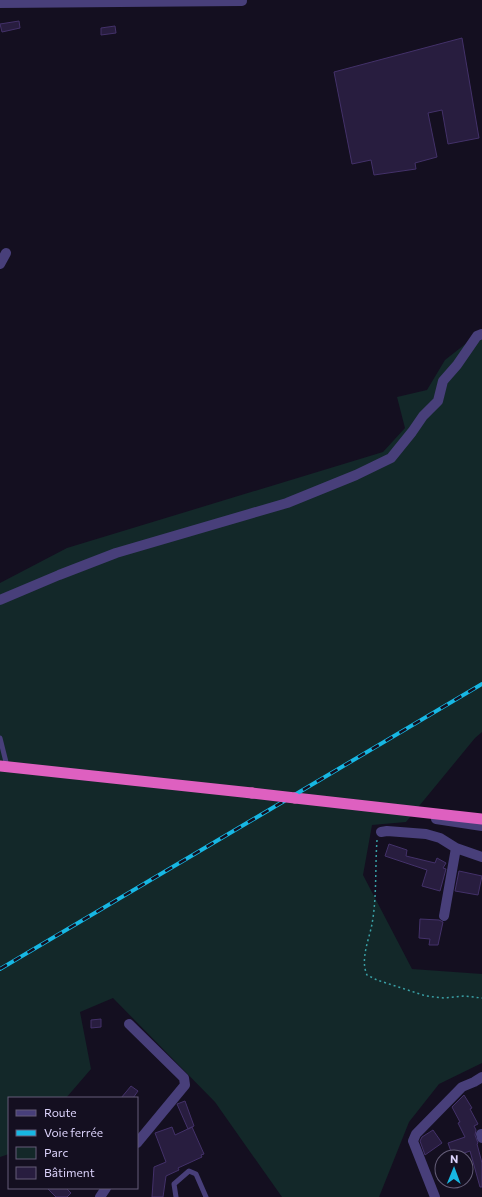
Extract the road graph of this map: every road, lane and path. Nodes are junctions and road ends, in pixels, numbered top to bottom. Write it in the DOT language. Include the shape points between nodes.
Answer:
graph roads {
  1 [pos="242,0"];
  2 [pos="0,3"];
  3 [pos="6,253"];
  4 [pos="0,264"];
  5 [pos="482,334"];
  6 [pos="0,600"];
  7 [pos="0,738"];
  8 [pos="4,767"];
  9 [pos="389,809"];
  10 [pos="482,819"];
  11 [pos="482,826"];
  12 [pos="381,832"];
  13 [pos="456,848"];
  14 [pos="482,857"];
  15 [pos="444,916"];
  16 [pos="482,998"];
  17 [pos="129,1024"];
  18 [pos="482,1077"];
  19 [pos="138,1142"];
  20 [pos="176,1197"];
  21 [pos="206,1197"];
  22 [pos="435,1197"];
  1 -- 2 [label="street"];
  3 -- 4 [label="street"];
  5 -- 6 [label="street" via="477,336 443,382 438,401 423,416 391,458 287,503 116,553"];
  7 -- 8 [label="lane"];
  8 -- 9 [label="highway, bridge"];
  9 -- 10 [label="highway"];
  9 -- 11 [label="street" via="427,818"];
  12 -- 13 [label="street" via="426,834 440,838"];
  12 -- 16 [label="path" via="377,836 372,924 364,967 367,975 426,996"];
  13 -- 14 [label="street"];
  13 -- 15 [label="street"];
  17 -- 19 [label="street" via="184,1078 185,1086"];
  18 -- 22 [label="street" via="462,1087 413,1140"];
  20 -- 21 [label="lane" via="174,1184 189,1171 196,1174"];
}
